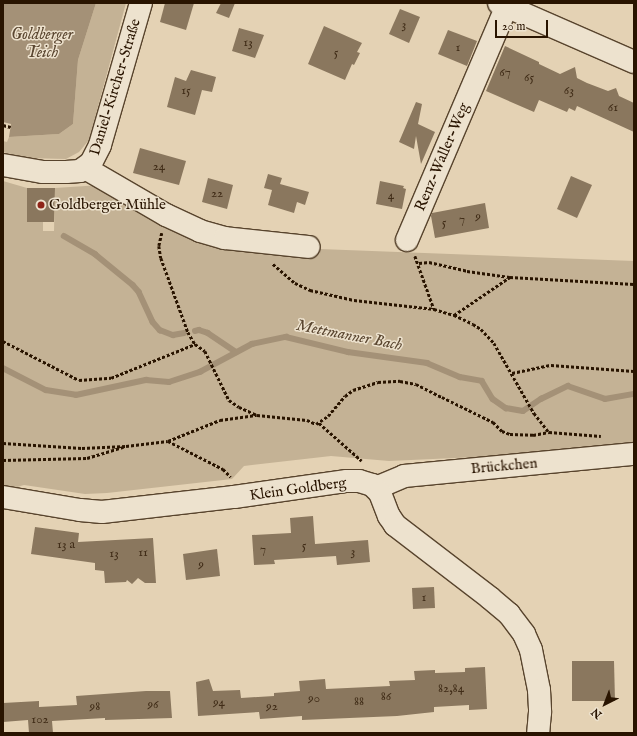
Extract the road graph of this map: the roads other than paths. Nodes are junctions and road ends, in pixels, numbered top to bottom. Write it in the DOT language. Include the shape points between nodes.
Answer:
graph roads {
  1 [pos="141,3"];
  2 [pos="511,6"];
  3 [pos="634,62"];
  4 [pos="3,165"];
  5 [pos="85,168"];
  6 [pos="407,240"];
  7 [pos="309,247"];
  8 [pos="634,454"];
  9 [pos="376,488"];
  10 [pos="3,497"];
  11 [pos="538,733"];
  1 -- 5 [label="street, Daniel-Kircher-Straße" via="98,152"];
  2 -- 3 [label="street"];
  2 -- 6 [label="street, Renz-Waller-Weg"];
  4 -- 5 [label="street" via="57,172 77,172"];
  5 -- 7 [label="street" via="166,215 200,231 225,238"];
  8 -- 9 [label="street, Brückchen" via="404,476"];
  9 -- 10 [label="street, Klein Goldberg" via="363,482 346,481 102,512"];
  9 -- 11 [label="street" via="395,525 509,614 524,634 531,650 539,690"];
}
